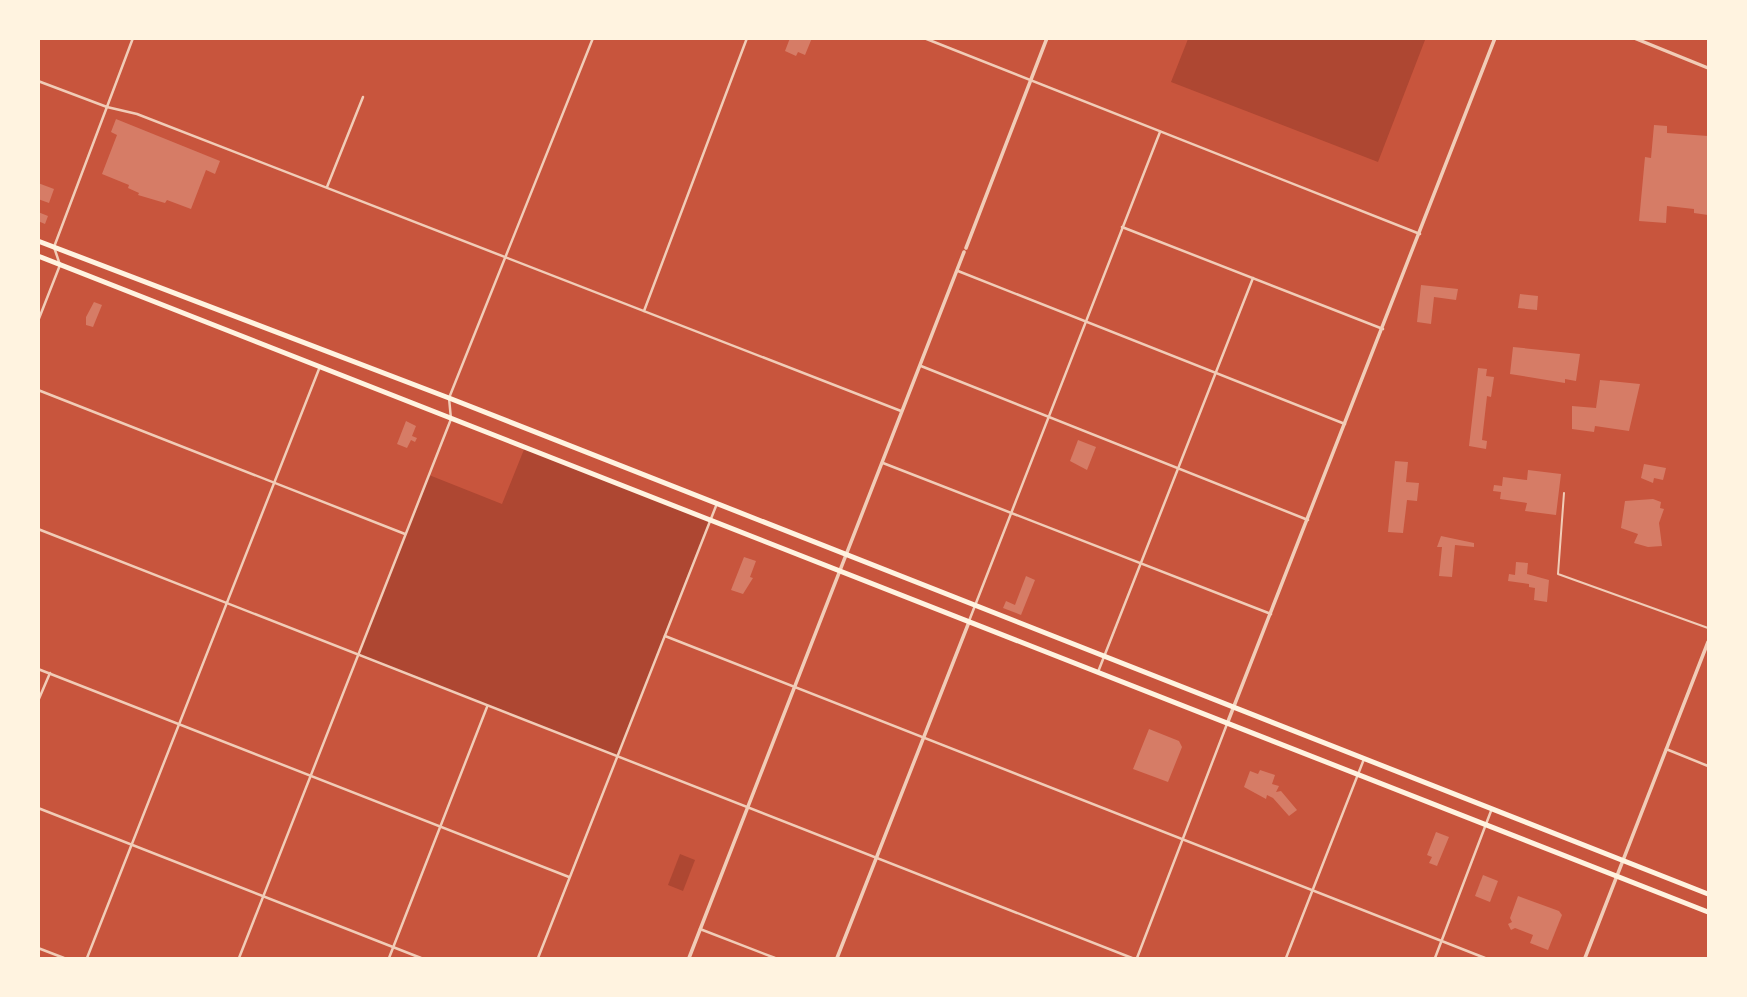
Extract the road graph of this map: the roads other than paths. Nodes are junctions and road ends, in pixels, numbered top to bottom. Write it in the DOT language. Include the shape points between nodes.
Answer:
graph roads {
  1 [pos="133,38"];
  2 [pos="593,38"];
  3 [pos="747,38"];
  4 [pos="924,38"];
  5 [pos="1047,38"];
  6 [pos="1495,38"];
  7 [pos="1634,38"];
  8 [pos="1709,68"];
  9 [pos="1031,80"];
  10 [pos="38,81"];
  11 [pos="363,97"];
  12 [pos="107,107"];
  13 [pos="1160,131"];
  14 [pos="327,187"];
  15 [pos="1122,227"];
  16 [pos="1420,234"];
  17 [pos="38,240"];
  18 [pos="54,247"];
  19 [pos="38,256"];
  20 [pos="508,257"];
  21 [pos="60,265"];
  22 [pos="957,270"];
  23 [pos="1253,278"];
  24 [pos="644,311"];
  25 [pos="38,321"];
  26 [pos="1085,321"];
  27 [pos="1383,329"];
  28 [pos="320,366"];
  29 [pos="919,366"];
  30 [pos="1216,372"];
  31 [pos="38,390"];
  32 [pos="449,398"];
  33 [pos="901,411"];
  34 [pos="1049,416"];
  35 [pos="451,419"];
  36 [pos="1345,424"];
  37 [pos="882,462"];
  38 [pos="1178,468"];
  39 [pos="274,484"];
  40 [pos="1564,493"];
  41 [pos="716,504"];
  42 [pos="1011,513"];
  43 [pos="711,520"];
  44 [pos="1308,520"];
  45 [pos="38,530"];
  46 [pos="405,534"];
  47 [pos="846,554"];
  48 [pos="1141,564"];
  49 [pos="839,570"];
  50 [pos="227,604"];
  51 [pos="974,606"];
  52 [pos="1271,614"];
  53 [pos="969,621"];
  54 [pos="1709,628"];
  55 [pos="665,636"];
  56 [pos="1709,642"];
  57 [pos="358,656"];
  58 [pos="1104,658"];
  59 [pos="38,669"];
  60 [pos="50,673"];
  61 [pos="1097,673"];
  62 [pos="795,687"];
  63 [pos="38,701"];
  64 [pos="488,707"];
  65 [pos="1234,709"];
  66 [pos="1227,724"];
  67 [pos="180,725"];
  68 [pos="924,737"];
  69 [pos="1666,749"];
  70 [pos="618,757"];
  71 [pos="1364,760"];
  72 [pos="1709,766"];
  73 [pos="1358,774"];
  74 [pos="311,777"];
  75 [pos="38,808"];
  76 [pos="747,808"];
  77 [pos="1492,808"];
  78 [pos="1486,823"];
  79 [pos="440,826"];
  80 [pos="1183,839"];
  81 [pos="132,845"];
  82 [pos="877,858"];
  83 [pos="1622,860"];
  84 [pos="1617,876"];
  85 [pos="569,877"];
  86 [pos="1313,891"];
  87 [pos="1709,894"];
  88 [pos="263,896"];
  89 [pos="1709,912"];
  90 [pos="700,929"];
  91 [pos="1442,941"];
  92 [pos="38,948"];
  93 [pos="393,948"];
  94 [pos="64,958"];
  95 [pos="87,958"];
  96 [pos="239,958"];
  97 [pos="389,958"];
  98 [pos="421,958"];
  99 [pos="538,958"];
  100 [pos="689,958"];
  101 [pos="775,958"];
  102 [pos="837,958"];
  103 [pos="1135,958"];
  104 [pos="1286,958"];
  105 [pos="1435,958"];
  106 [pos="1485,958"];
  107 [pos="1585,958"];
  1 -- 12 [label="street"];
  2 -- 20 [label="street"];
  3 -- 24 [label="street"];
  4 -- 9 [label="street"];
  5 -- 9 [label="street"];
  6 -- 16 [label="street"];
  7 -- 8 [label="street"];
  9 -- 13 [label="street"];
  9 -- 22 [label="street"];
  10 -- 12 [label="street"];
  11 -- 14 [label="street"];
  12 -- 14 [label="street" via="137,114"];
  12 -- 18 [label="street"];
  13 -- 15 [label="street"];
  13 -- 16 [label="street"];
  14 -- 20 [label="street"];
  15 -- 23 [label="street"];
  15 -- 26 [label="street"];
  16 -- 27 [label="street"];
  17 -- 18 [label="highway"];
  18 -- 21 [label="street"];
  18 -- 32 [label="highway"];
  19 -- 21 [label="highway"];
  20 -- 24 [label="street"];
  20 -- 32 [label="street"];
  21 -- 25 [label="street"];
  21 -- 28 [label="highway"];
  22 -- 26 [label="street"];
  22 -- 29 [label="street"];
  23 -- 27 [label="street"];
  23 -- 30 [label="street"];
  24 -- 33 [label="street"];
  26 -- 30 [label="street"];
  26 -- 34 [label="street"];
  27 -- 36 [label="street"];
  28 -- 35 [label="highway"];
  28 -- 39 [label="street"];
  29 -- 33 [label="street"];
  29 -- 34 [label="street"];
  30 -- 36 [label="street"];
  30 -- 38 [label="street"];
  31 -- 39 [label="street"];
  32 -- 35 [label="street"];
  32 -- 41 [label="highway"];
  33 -- 37 [label="street"];
  34 -- 38 [label="street"];
  34 -- 42 [label="street"];
  35 -- 43 [label="highway"];
  35 -- 46 [label="street"];
  36 -- 44 [label="street"];
  37 -- 42 [label="street"];
  37 -- 47 [label="street"];
  38 -- 44 [label="street"];
  38 -- 48 [label="street"];
  39 -- 46 [label="street"];
  39 -- 50 [label="street"];
  40 -- 54 [label="lane" via="1558,574"];
  41 -- 43 [label="street"];
  41 -- 47 [label="highway"];
  42 -- 48 [label="street"];
  42 -- 51 [label="street"];
  43 -- 49 [label="highway"];
  43 -- 55 [label="street"];
  44 -- 52 [label="street"];
  45 -- 50 [label="street"];
  46 -- 57 [label="street"];
  47 -- 49 [label="street"];
  47 -- 51 [label="highway"];
  48 -- 52 [label="street"];
  48 -- 58 [label="street"];
  49 -- 53 [label="highway"];
  49 -- 62 [label="street"];
  50 -- 57 [label="street"];
  50 -- 67 [label="street"];
  51 -- 53 [label="street"];
  51 -- 58 [label="highway"];
  52 -- 65 [label="street"];
  53 -- 61 [label="highway"];
  53 -- 68 [label="street"];
  55 -- 62 [label="street"];
  55 -- 70 [label="street"];
  56 -- 69 [label="street"];
  57 -- 64 [label="street"];
  57 -- 74 [label="street"];
  58 -- 61 [label="street"];
  58 -- 65 [label="highway"];
  59 -- 60 [label="street"];
  60 -- 63 [label="street"];
  60 -- 67 [label="street"];
  61 -- 66 [label="highway"];
  62 -- 68 [label="street"];
  62 -- 76 [label="street"];
  64 -- 70 [label="street"];
  64 -- 79 [label="street"];
  65 -- 66 [label="street"];
  65 -- 71 [label="highway"];
  66 -- 73 [label="highway"];
  66 -- 80 [label="street"];
  67 -- 74 [label="street"];
  67 -- 81 [label="street"];
  68 -- 80 [label="street"];
  68 -- 82 [label="street"];
  69 -- 72 [label="street"];
  69 -- 83 [label="street"];
  70 -- 76 [label="street"];
  70 -- 85 [label="street"];
  71 -- 73 [label="street"];
  71 -- 77 [label="highway"];
  73 -- 78 [label="highway"];
  73 -- 86 [label="street"];
  74 -- 79 [label="street"];
  74 -- 88 [label="street"];
  75 -- 81 [label="street"];
  76 -- 82 [label="street"];
  76 -- 90 [label="street"];
  77 -- 78 [label="street"];
  77 -- 83 [label="highway"];
  78 -- 84 [label="highway"];
  78 -- 91 [label="street"];
  79 -- 85 [label="street"];
  79 -- 93 [label="street"];
  80 -- 86 [label="street"];
  80 -- 103 [label="street"];
  81 -- 88 [label="street"];
  81 -- 95 [label="street"];
  82 -- 102 [label="street"];
  82 -- 103 [label="street"];
  83 -- 84 [label="street"];
  83 -- 87 [label="highway"];
  84 -- 89 [label="highway"];
  84 -- 107 [label="street"];
  85 -- 99 [label="street"];
  86 -- 91 [label="street"];
  86 -- 104 [label="street"];
  88 -- 93 [label="street"];
  88 -- 96 [label="street"];
  90 -- 100 [label="street"];
  90 -- 101 [label="street"];
  91 -- 105 [label="street"];
  91 -- 106 [label="street"];
  92 -- 94 [label="street"];
  93 -- 97 [label="street"];
  93 -- 98 [label="street"];
}
